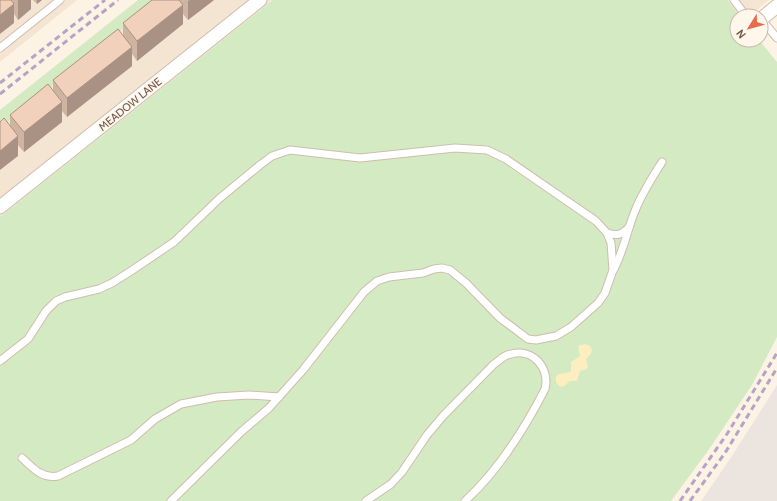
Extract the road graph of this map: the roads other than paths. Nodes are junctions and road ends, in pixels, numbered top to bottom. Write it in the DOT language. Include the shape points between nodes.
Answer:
graph roads {
  1 [pos="60,0"];
  2 [pos="260,0"];
  3 [pos="777,6"];
  4 [pos="769,12"];
  5 [pos="769,28"];
  6 [pos="777,38"];
  7 [pos="0,48"];
  8 [pos="662,162"];
  9 [pos="0,207"];
  10 [pos="629,227"];
  11 [pos="607,234"];
  12 [pos="613,270"];
  13 [pos="0,360"];
  14 [pos="279,397"];
  15 [pos="22,458"];
  16 [pos="171,501"];
  17 [pos="366,501"];
  18 [pos="465,501"];
  1 -- 7 [label="lane"];
  2 -- 9 [label="street, MEADOW LANE"];
  3 -- 4 [label="street"];
  5 -- 6 [label="lane"];
  8 -- 10 [label="lane" via="641,196"];
  10 -- 11 [label="lane" via="620,235"];
  10 -- 12 [label="lane" via="623,249"];
  11 -- 12 [label="lane" via="611,243"];
  11 -- 13 [label="lane" via="596,221 506,159 487,150 455,148 360,158 290,150 276,154 260,164 174,242 131,271 99,289 56,301 46,311 28,339"];
  12 -- 14 [label="lane" via="605,293 587,314 556,336 536,340 528,339 500,318 450,270 434,269 377,281 364,292"];
  14 -- 15 [label="lane" via="217,397 181,404 155,420 131,440 58,476 51,477 38,473"];
  14 -- 16 [label="lane"];
  17 -- 18 [label="lane" via="380,493 396,478 443,416 494,364 512,353 530,356 539,361 545,369 545,389 510,450 492,474"];
}
